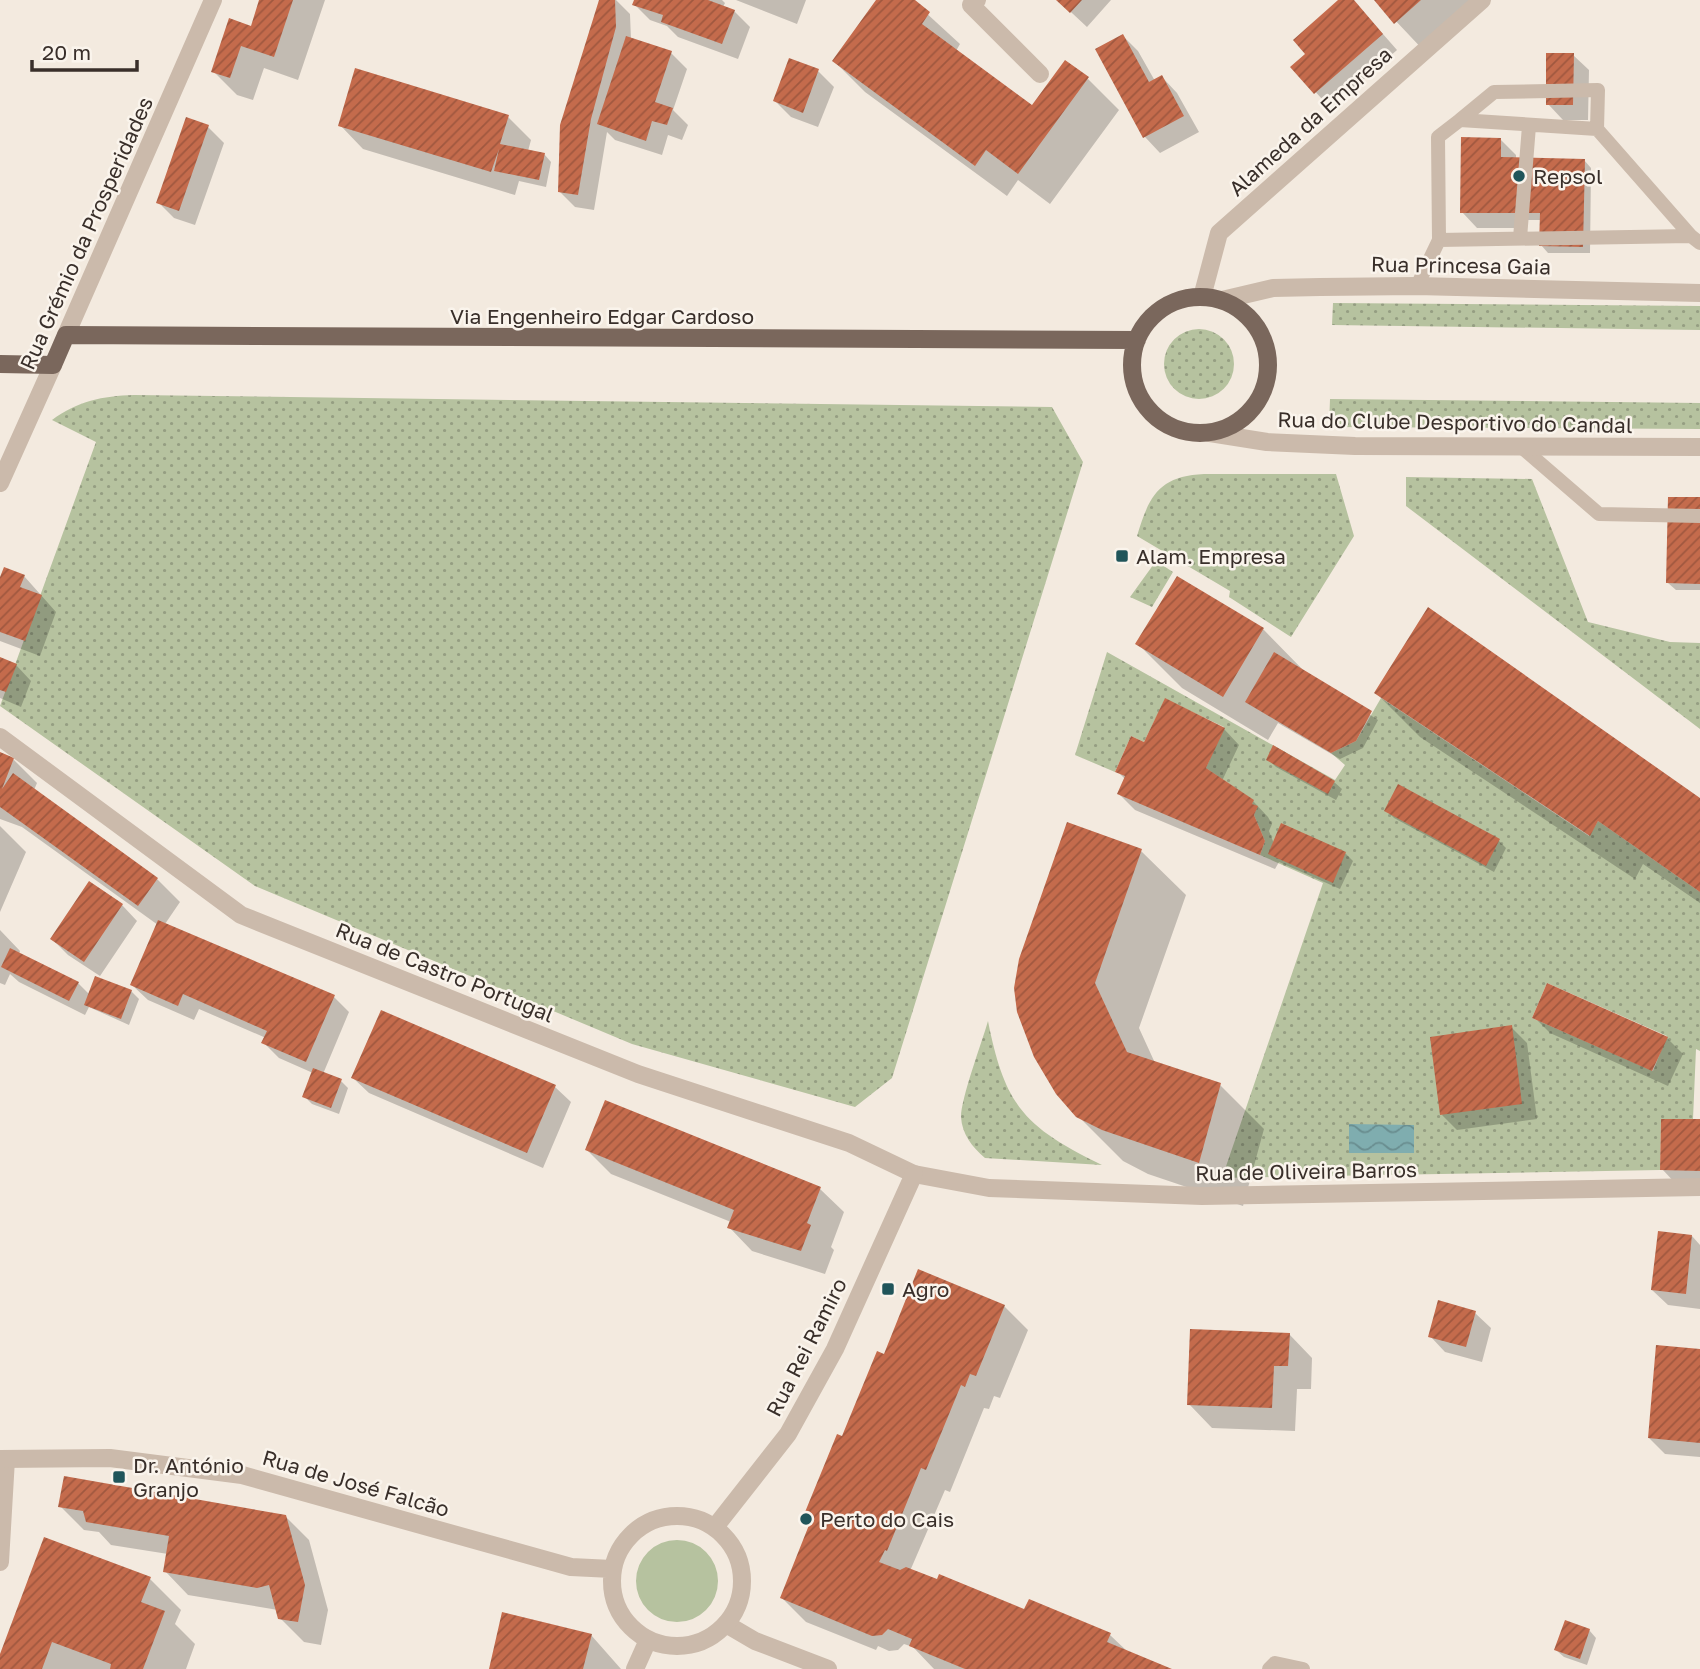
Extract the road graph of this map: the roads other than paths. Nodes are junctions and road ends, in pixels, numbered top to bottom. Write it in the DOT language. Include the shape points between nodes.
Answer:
graph roads {
  1 [pos="213,0"];
  2 [pos="977,0"];
  3 [pos="1482,0"];
  4 [pos="1040,74"];
  5 [pos="1460,120"];
  6 [pos="1529,126"];
  7 [pos="1597,129"];
  8 [pos="1520,239"];
  9 [pos="1695,239"];
  10 [pos="1439,240"];
  11 [pos="1417,286"];
  12 [pos="1700,293"];
  13 [pos="1202,297"];
  14 [pos="1222,300"];
  15 [pos="66,335"];
  16 [pos="1137,340"];
  17 [pos="0,364"];
  18 [pos="53,365"];
  19 [pos="1210,433"];
  20 [pos="1519,445"];
  21 [pos="1700,447"];
  22 [pos="0,483"];
  23 [pos="1700,516"];
  24 [pos="0,737"];
  25 [pos="914,1174"];
  26 [pos="1700,1187"];
  27 [pos="3,1459"];
  28 [pos="715,1527"];
  29 [pos="0,1562"];
  30 [pos="612,1569"];
  31 [pos="726,1624"];
  32 [pos="648,1640"];
  33 [pos="635,1669"];
  34 [pos="828,1669"];
  35 [pos="1269,1669"];
  36 [pos="1303,1669"];
  1 -- 15 [label="street, Rua Grémio da Prosperidades"];
  2 -- 4 [label="street" via="971,5"];
  3 -- 13 [label="street, Alameda da Empresa" via="1219,233"];
  5 -- 6 [label="lane"];
  5 -- 7 [label="lane" via="1493,92 1598,90"];
  5 -- 10 [label="lane" via="1438,137"];
  6 -- 7 [label="lane"];
  6 -- 8 [label="lane"];
  7 -- 9 [label="lane"];
  8 -- 9 [label="lane"];
  8 -- 10 [label="lane"];
  10 -- 11 [label="lane"];
  11 -- 12 [label="street, Rua Princesa Gaia"];
  11 -- 14 [label="street, Rua Princesa Gaia" via="1273,288"];
  13 -- 14 [label="main road"];
  13 -- 16 [label="main road" via="1163,308"];
  14 -- 19 [label="main road" via="1241,310 1255,325 1265,344 1267,378 1247,415"];
  15 -- 16 [label="main road, Via Engenheiro Edgar Cardoso"];
  15 -- 18 [label="main road, Rua Grémio da Prosperidades"];
  16 -- 19 [label="main road" via="1132,359 1139,399 1170,426 1189,433"];
  17 -- 18 [label="main road"];
  18 -- 22 [label="street, Rua Grémio da Prosperidades"];
  19 -- 20 [label="street, Rua do Clube Desportivo do Candal" via="1267,442 1355,446"];
  20 -- 21 [label="street, Rua do Clube Desportivo do Candal"];
  20 -- 23 [label="lane" via="1599,514"];
  24 -- 25 [label="street, Rua de Castro Portugal" via="241,915 638,1074 849,1143"];
  25 -- 26 [label="street, Rua de Oliveira Barros" via="989,1188 1259,1196"];
  25 -- 28 [label="street, Rua Rei Ramiro" via="835,1349 788,1434"];
  27 -- 29 [label="street"];
  27 -- 30 [label="street, Rua de José Falcão" via="110,1458 242,1475 571,1567"];
  28 -- 30 [label="street" via="685,1516 652,1520 634,1531 620,1548"];
  28 -- 31 [label="street" via="730,1542 741,1573 738,1605"];
  30 -- 32 [label="street" via="618,1611"];
  31 -- 32 [label="street" via="710,1638 689,1646"];
  31 -- 34 [label="street" via="755,1641"];
  32 -- 33 [label="street"];
  35 -- 36 [label="lane" via="1275,1663"];
}
